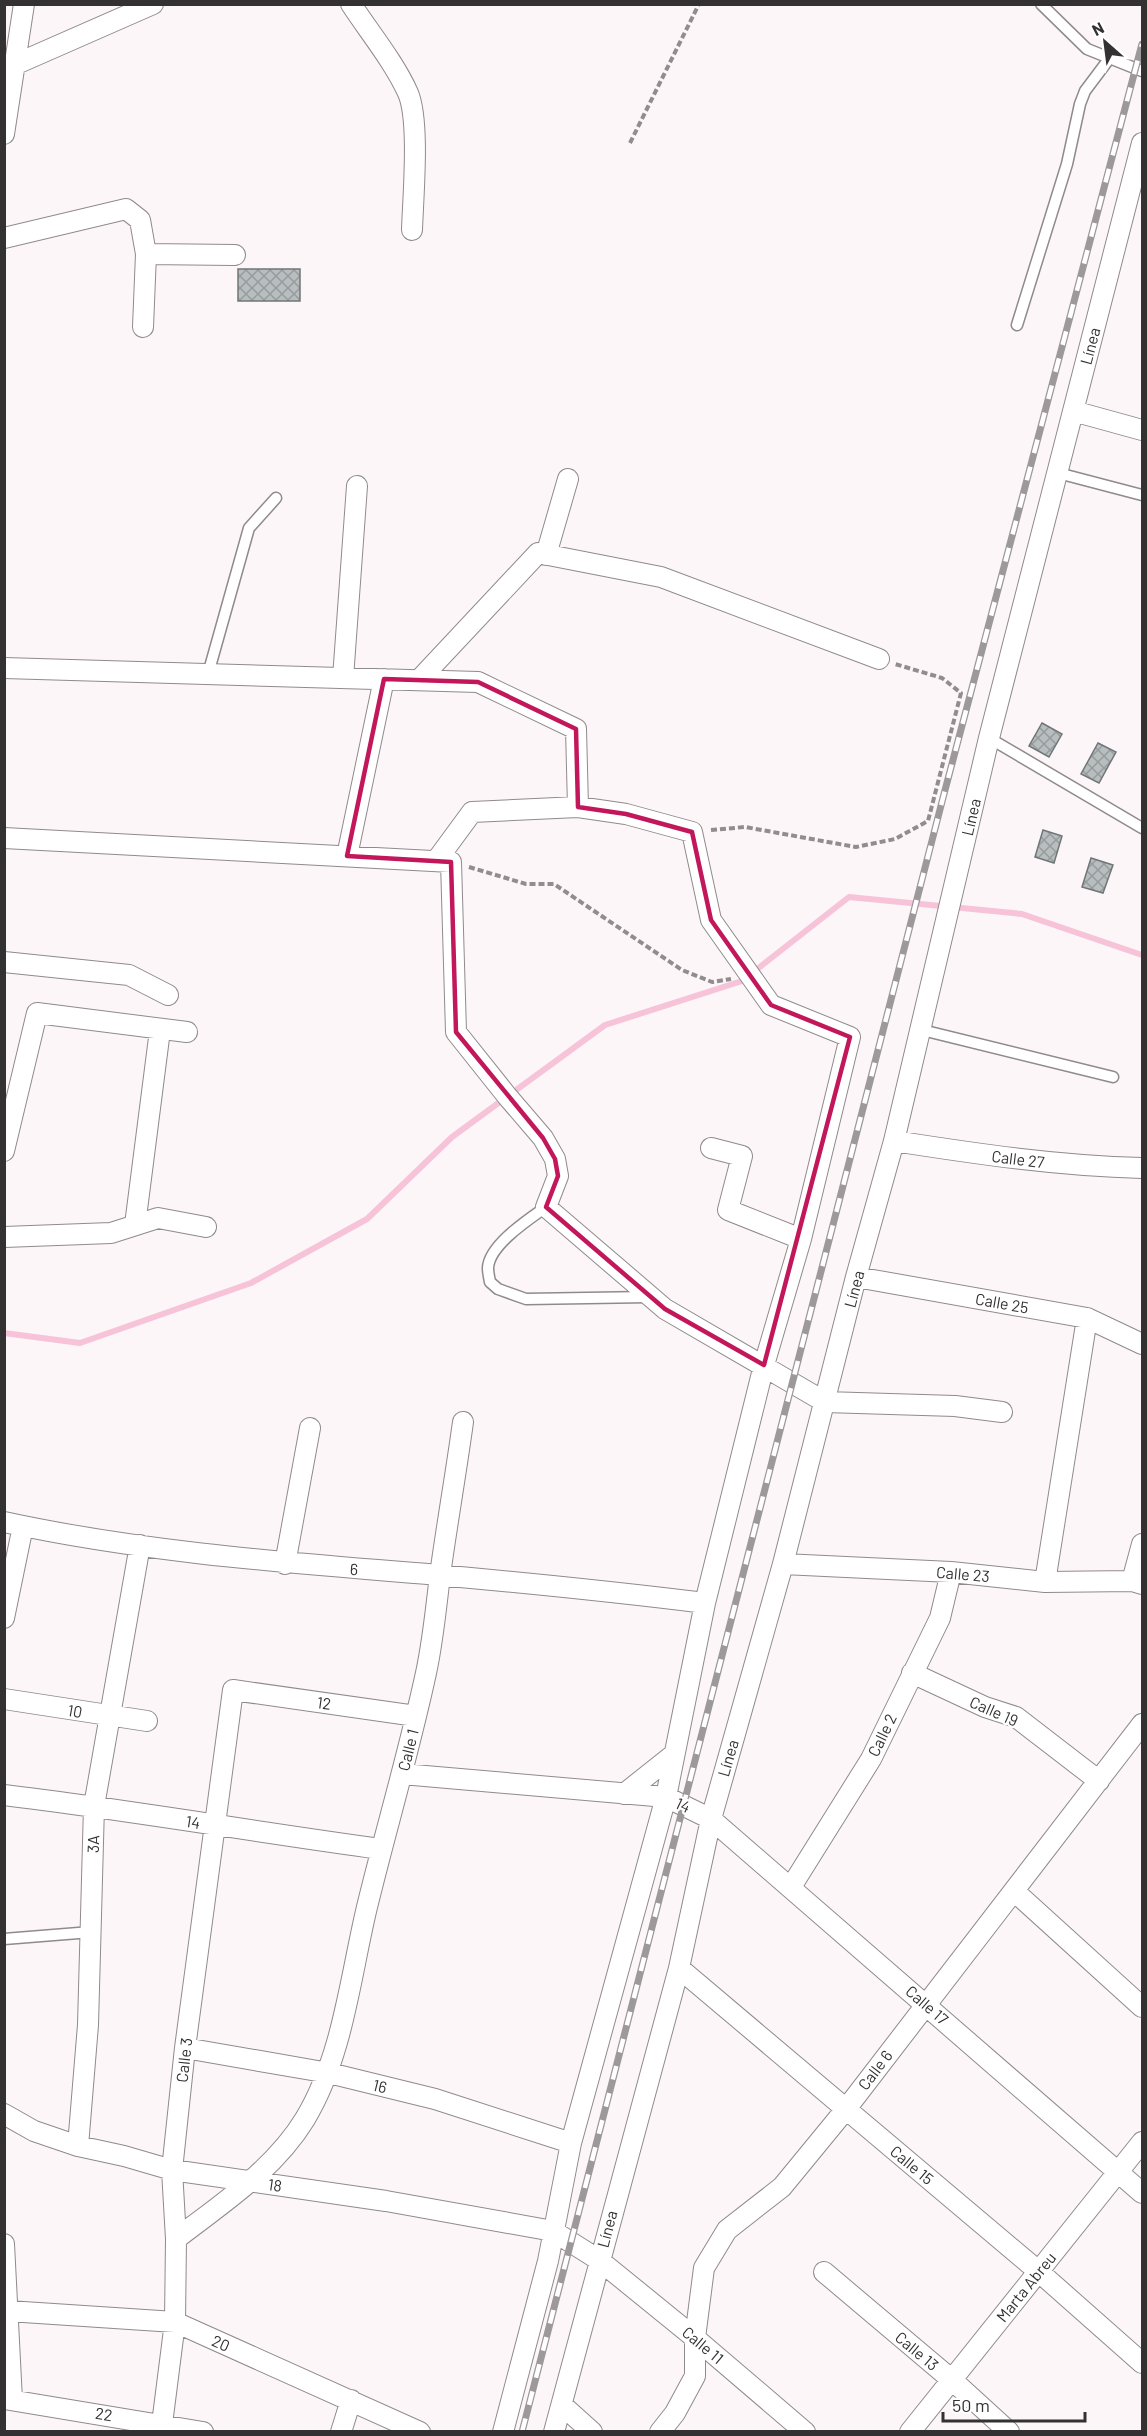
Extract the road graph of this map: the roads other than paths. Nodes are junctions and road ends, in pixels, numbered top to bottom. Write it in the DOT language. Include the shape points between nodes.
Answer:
graph roads {
  1 [pos="24,4"];
  2 [pos="153,4"];
  3 [pos="351,4"];
  4 [pos="1041,4"];
  5 [pos="1109,59"];
  6 [pos="1143,71"];
  7 [pos="10,73"];
  8 [pos="4,134"];
  9 [pos="1142,148"];
  10 [pos="1134,214"];
  11 [pos="412,230"];
  12 [pos="4,238"];
  13 [pos="146,254"];
  14 [pos="235,255"];
  15 [pos="1017,325"];
  16 [pos="143,327"];
  17 [pos="1073,411"];
  18 [pos="1143,430"];
  19 [pos="1058,473"];
  20 [pos="568,479"];
  21 [pos="357,486"];
  22 [pos="1143,495"];
  23 [pos="276,498"];
  24 [pos="546,555"];
  25 [pos="879,659"];
  26 [pos="4,668"];
  27 [pos="208,674"];
  28 [pos="343,678"];
  29 [pos="384,679"];
  30 [pos="419,680"];
  31 [pos="990,738"];
  32 [pos="578,807"];
  33 [pos="1143,828"];
  34 [pos="4,837"];
  35 [pos="347,856"];
  36 [pos="444,862"];
  37 [pos="4,962"];
  38 [pos="168,995"];
  39 [pos="160,1029"];
  40 [pos="922,1030"];
  41 [pos="187,1032"];
  42 [pos="1113,1077"];
  43 [pos="894,1140"];
  44 [pos="711,1148"];
  45 [pos="4,1151"];
  46 [pos="1143,1168"];
  47 [pos="546,1208"];
  48 [pos="135,1225"];
  49 [pos="206,1227"];
  50 [pos="4,1237"];
  51 [pos="801,1239"];
  52 [pos="856,1277"];
  53 [pos="651,1297"];
  54 [pos="1087,1318"];
  55 [pos="1143,1344"];
  56 [pos="764,1365"];
  57 [pos="825,1402"];
  58 [pos="1002,1413"];
  59 [pos="463,1422"];
  60 [pos="310,1428"];
  61 [pos="14,1524"];
  62 [pos="1143,1544"];
  63 [pos="140,1545"];
  64 [pos="285,1564"];
  65 [pos="783,1564"];
  66 [pos="951,1572"];
  67 [pos="440,1576"];
  68 [pos="1045,1582"];
  69 [pos="1137,1583"];
  70 [pos="705,1603"];
  71 [pos="4,1618"];
  72 [pos="912,1673"];
  73 [pos="233,1690"];
  74 [pos="4,1699"];
  75 [pos="416,1716"];
  76 [pos="109,1717"];
  77 [pos="147,1721"];
  78 [pos="1143,1724"];
  79 [pos="673,1755"];
  80 [pos="402,1774"];
  81 [pos="1099,1781"];
  82 [pos="624,1794"];
  83 [pos="4,1795"];
  84 [pos="666,1797"];
  85 [pos="94,1806"];
  86 [pos="711,1819"];
  87 [pos="215,1826"];
  88 [pos="381,1849"];
  89 [pos="791,1887"];
  90 [pos="1014,1891"];
  91 [pos="91,1932"];
  92 [pos="4,1939"];
  93 [pos="679,1968"];
  94 [pos="926,2004"];
  95 [pos="1143,2007"];
  96 [pos="185,2048"];
  97 [pos="329,2073"];
  98 [pos="846,2109"];
  99 [pos="4,2114"];
  100 [pos="1143,2142"];
  101 [pos="571,2143"];
  102 [pos="78,2146"];
  103 [pos="172,2170"];
  104 [pos="1118,2172"];
  105 [pos="250,2181"];
  106 [pos="1143,2193"];
  107 [pos="553,2231"];
  108 [pos="176,2239"];
  109 [pos="4,2244"];
  110 [pos="599,2260"];
  111 [pos="1038,2271"];
  112 [pos="824,2272"];
  113 [pos="8,2311"];
  114 [pos="175,2322"];
  115 [pos="695,2338"];
  116 [pos="1143,2363"];
  117 [pos="952,2380"];
  118 [pos="8,2399"];
  119 [pos="351,2400"];
  120 [pos="562,2405"];
  121 [pos="161,2428"];
  122 [pos="203,2432"];
  123 [pos="340,2432"];
  124 [pos="420,2432"];
  125 [pos="503,2432"];
  126 [pos="554,2432"];
  127 [pos="592,2432"];
  128 [pos="660,2432"];
  129 [pos="805,2432"];
  130 [pos="910,2432"];
  131 [pos="1009,2432"];
  1 -- 7 [label="street"];
  2 -- 7 [label="street"];
  3 -- 11 [label="street" via="408,95 414,126"];
  4 -- 5 [label="lane" via="1086,49"];
  5 -- 6 [label="lane"];
  5 -- 15 [label="lane" via="1080,104 1067,164"];
  7 -- 8 [label="street"];
  9 -- 10 [label="street, Línea"];
  10 -- 17 [label="street, Línea"];
  12 -- 13 [label="street" via="126,209 140,220"];
  13 -- 14 [label="street"];
  13 -- 16 [label="street"];
  17 -- 18 [label="street"];
  17 -- 19 [label="street, Línea"];
  19 -- 22 [label="lane"];
  19 -- 31 [label="street, Línea"];
  20 -- 24 [label="street"];
  21 -- 28 [label="street"];
  23 -- 27 [label="lane" via="249,528"];
  24 -- 25 [label="street" via="661,578"];
  24 -- 30 [label="street" via="538,553"];
  26 -- 27 [label="street"];
  27 -- 28 [label="street"];
  28 -- 29 [label="street"];
  29 -- 30 [label="street"];
  29 -- 35 [label="street"];
  30 -- 32 [label="street" via="478,682 576,729"];
  31 -- 33 [label="lane"];
  31 -- 40 [label="street, Línea"];
  32 -- 36 [label="street" via="472,812"];
  32 -- 51 [label="street" via="626,814 692,832 711,920 771,1005 850,1037"];
  34 -- 35 [label="street"];
  35 -- 36 [label="street"];
  36 -- 47 [label="street" via="456,1032 543,1138 555,1159 558,1176"];
  37 -- 38 [label="street" via="129,975"];
  39 -- 41 [label="street"];
  39 -- 45 [label="street" via="37,1012"];
  39 -- 48 [label="street"];
  40 -- 42 [label="lane"];
  40 -- 43 [label="street, Línea"];
  43 -- 46 [label="street, Calle 27" via="1080,1167"];
  43 -- 52 [label="street, Línea"];
  44 -- 51 [label="street" via="742,1156 728,1210"];
  47 -- 53 [label="street"];
  47 -- 53 [label="lane" via="515,1228 499,1246 488,1265 490,1282 498,1289 526,1299"];
  48 -- 49 [label="street" via="158,1218"];
  48 -- 50 [label="street" via="111,1233"];
  51 -- 56 [label="street"];
  52 -- 54 [label="street, Calle 25"];
  52 -- 57 [label="street, Línea"];
  53 -- 56 [label="street" via="665,1309"];
  54 -- 55 [label="street, Calle 25"];
  54 -- 68 [label="street"];
  56 -- 57 [label="street"];
  56 -- 70 [label="street"];
  57 -- 58 [label="street" via="936,1405"];
  57 -- 65 [label="street, Línea"];
  59 -- 67 [label="street, Calle 1"];
  60 -- 64 [label="street"];
  61 -- 63 [label="street, 6"];
  61 -- 71 [label="street"];
  62 -- 69 [label="street"];
  63 -- 64 [label="street, 6"];
  63 -- 76 [label="street, 3A"];
  64 -- 67 [label="street, 6"];
  65 -- 66 [label="street, Calle 23"];
  65 -- 86 [label="street, Línea"];
  66 -- 68 [label="street, Calle 23"];
  66 -- 72 [label="street, Calle 2" via="940,1618"];
  67 -- 70 [label="street, 6"];
  67 -- 75 [label="street, Calle 1" via="437,1617"];
  68 -- 69 [label="street, Calle 23"];
  70 -- 79 [label="street"];
  72 -- 81 [label="street, Calle 19" via="1016,1718"];
  72 -- 89 [label="street, Calle 2" via="871,1759"];
  73 -- 75 [label="street, 12"];
  73 -- 87 [label="street, Calle 3"];
  74 -- 76 [label="street, 10"];
  75 -- 80 [label="street, Calle 1"];
  76 -- 77 [label="street, 10"];
  76 -- 85 [label="street, 3A"];
  78 -- 81 [label="street, Calle 6"];
  79 -- 82 [label="street"];
  79 -- 84 [label="street"];
  80 -- 82 [label="street, 14"];
  80 -- 88 [label="street, Calle 1"];
  81 -- 90 [label="street, Calle 6"];
  82 -- 84 [label="street, 14"];
  83 -- 85 [label="street, 14"];
  84 -- 86 [label="street, 14"];
  84 -- 101 [label="street"];
  85 -- 87 [label="street, 14"];
  85 -- 91 [label="street, 3A"];
  86 -- 89 [label="street, Calle 17"];
  86 -- 93 [label="street, Línea"];
  87 -- 88 [label="street, 14"];
  87 -- 96 [label="street, Calle 3"];
  88 -- 97 [label="street, Calle 1"];
  89 -- 94 [label="street, Calle 17"];
  90 -- 94 [label="street, Calle 6"];
  90 -- 95 [label="street"];
  91 -- 92 [label="lane"];
  91 -- 102 [label="street, 3A"];
  93 -- 98 [label="street, Calle 15"];
  93 -- 110 [label="street, Línea"];
  94 -- 98 [label="street, Calle 6"];
  94 -- 104 [label="street, Calle 17"];
  96 -- 97 [label="street, 16"];
  96 -- 103 [label="street, Calle 3"];
  97 -- 101 [label="street, 16" via="435,2099"];
  97 -- 105 [label="street, Calle 1" via="303,2122"];
  98 -- 111 [label="street, Calle 15"];
  98 -- 115 [label="street, Calle 6" via="782,2187 727,2230 704,2268"];
  99 -- 102 [label="street, 18" via="34,2131"];
  100 -- 104 [label="street, Marta Abreu"];
  101 -- 107 [label="street"];
  102 -- 103 [label="street, 18"];
  103 -- 105 [label="street, 18"];
  103 -- 108 [label="street, Calle 3"];
  104 -- 106 [label="street, Calle 17"];
  104 -- 111 [label="street, Marta Abreu"];
  105 -- 107 [label="street, 18"];
  105 -- 108 [label="street, Calle 1"];
  107 -- 110 [label="street, Calle 11"];
  107 -- 125 [label="street"];
  108 -- 114 [label="street, Calle 3"];
  109 -- 113 [label="street"];
  110 -- 115 [label="street, Calle 11"];
  110 -- 120 [label="street, Línea"];
  111 -- 116 [label="street, Calle 15"];
  111 -- 117 [label="street, Marta Abreu"];
  112 -- 117 [label="street, Calle 13"];
  113 -- 114 [label="street, 20"];
  113 -- 118 [label="street"];
  114 -- 119 [label="street, 20"];
  114 -- 121 [label="street, Calle 3"];
  115 -- 128 [label="street, Calle 6" via="695,2376 675,2414"];
  115 -- 129 [label="street, Calle 11"];
  117 -- 130 [label="street, Marta Abreu"];
  117 -- 131 [label="street, Calle 13"];
  118 -- 121 [label="street, 22"];
  119 -- 123 [label="street"];
  119 -- 124 [label="street, 20"];
  120 -- 126 [label="street, Línea"];
  120 -- 127 [label="street"];
  121 -- 122 [label="street, 22"];
}
